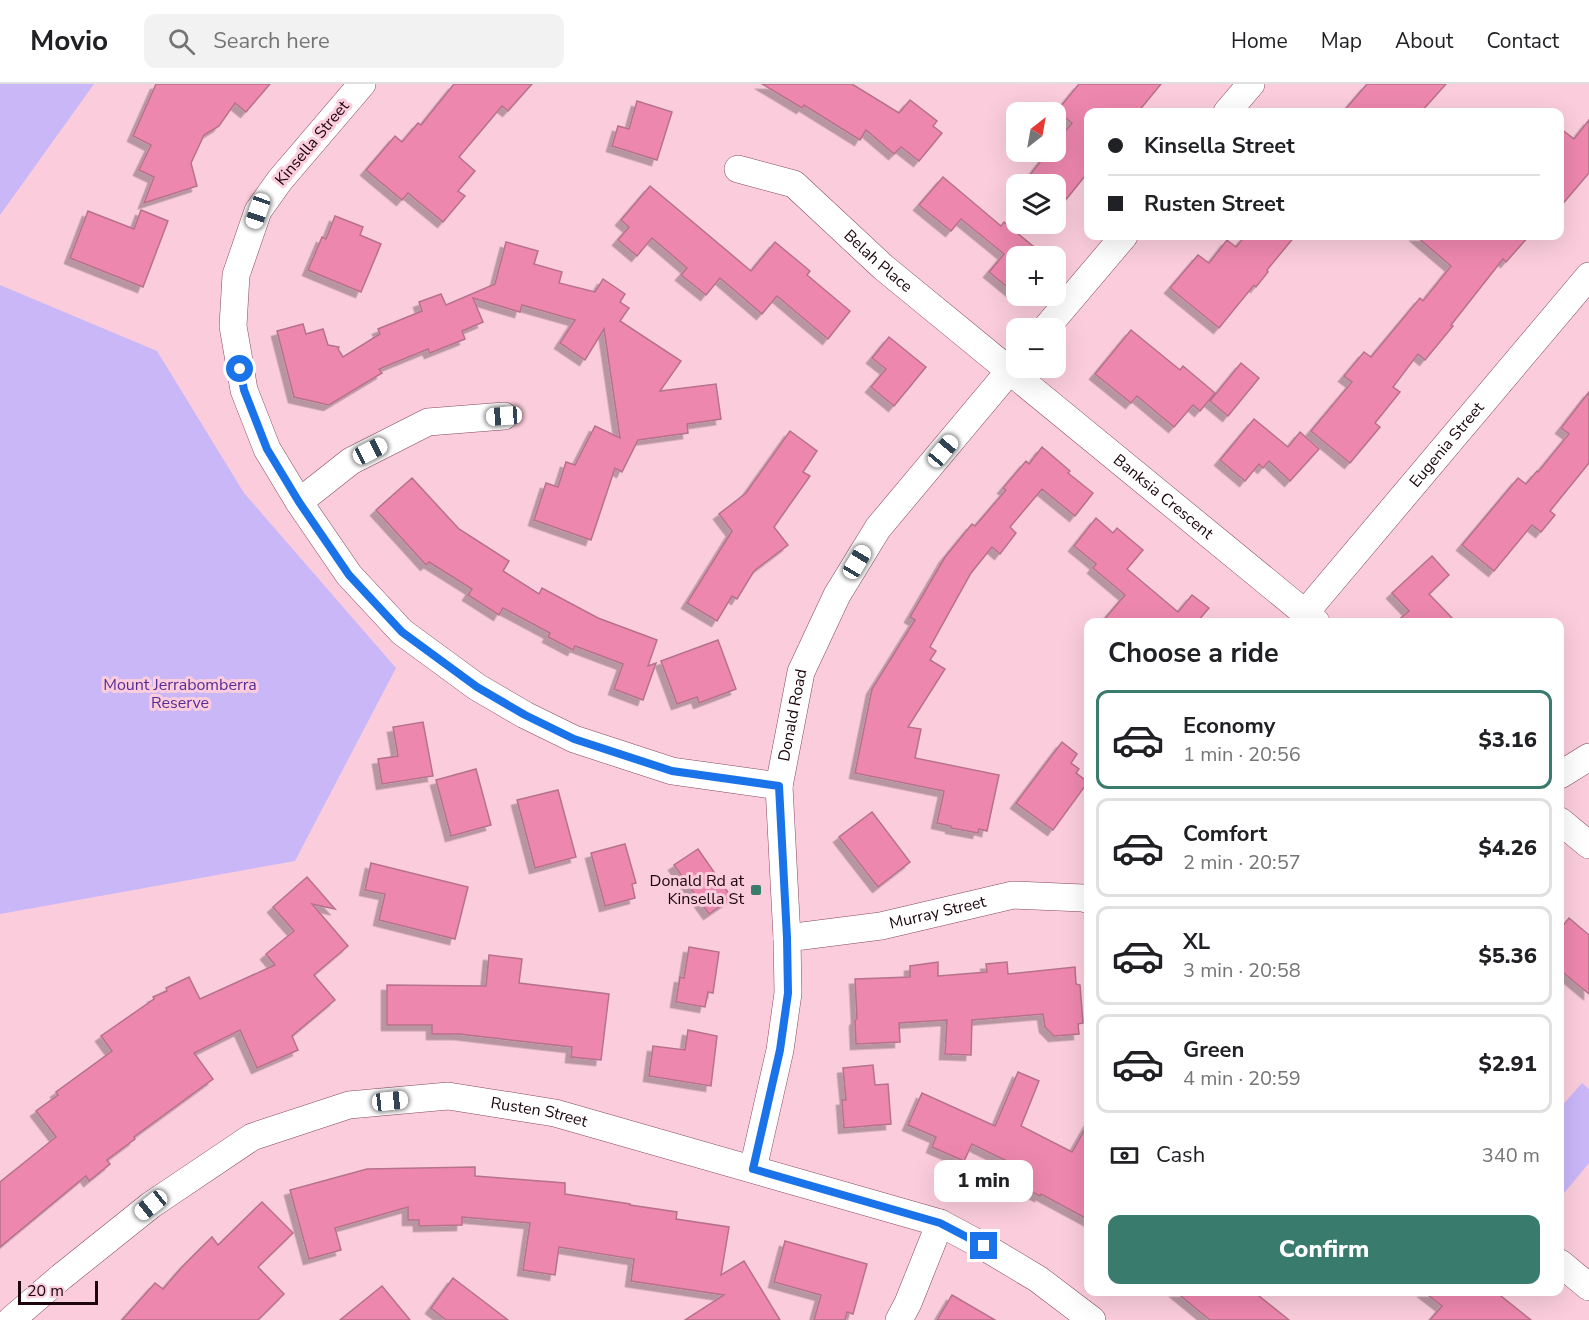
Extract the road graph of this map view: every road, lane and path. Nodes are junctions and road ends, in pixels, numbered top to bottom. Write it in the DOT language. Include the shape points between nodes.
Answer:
graph roads {
  1 [pos="362,84"];
  2 [pos="1251,84"];
  3 [pos="1230,108"];
  4 [pos="738,169"];
  5 [pos="1121,240"];
  6 [pos="1589,276"];
  7 [pos="1054,318"];
  8 [pos="1006,360"];
  9 [pos="1006,376"];
  10 [pos="1028,378"];
  11 [pos="504,416"];
  12 [pos="299,502"];
  13 [pos="1311,618"];
  14 [pos="1589,757"];
  15 [pos="1564,773"];
  16 [pos="779,786"];
  17 [pos="1564,824"];
  18 [pos="1589,845"];
  19 [pos="1084,898"];
  20 [pos="787,938"];
  21 [pos="753,1169"];
  22 [pos="940,1223"];
  23 [pos="1564,1266"];
  24 [pos="1589,1287"];
  25 [pos="11,1320"];
  26 [pos="898,1320"];
  27 [pos="1092,1320"];
  1 -- 12 [label="street, Kinsella Street" via="258,211 236,275 233,326 244,390 267,449"];
  2 -- 3 [label="street"];
  4 -- 8 [label="street, Belah Place" via="794,184 883,267"];
  5 -- 7 [label="street"];
  6 -- 13 [label="street, Eugenia Street"];
  9 -- 16 [label="street, Donald Road" via="878,528 837,596 801,672"];
  10 -- 13 [label="street, Banksia Crescent"];
  11 -- 12 [label="street" via="428,422 351,460"];
  12 -- 16 [label="street, Kinsella Street" via="349,575 402,632 477,687 574,739 672,771"];
  14 -- 15 [label="street"];
  16 -- 20 [label="street, Donald Road"];
  17 -- 18 [label="street"];
  19 -- 20 [label="street, Murray Street" via="1013,894 880,926"];
  20 -- 21 [label="street, Donald Road" via="788,993 780,1050"];
  21 -- 22 [label="street, Rusten Street"];
  21 -- 25 [label="street, Rusten Street" via="555,1113 459,1097 349,1105 252,1137 151,1205"];
  22 -- 26 [label="street"];
  22 -- 27 [label="street, Rusten Street" via="1038,1279"];
  23 -- 24 [label="street"];
}
